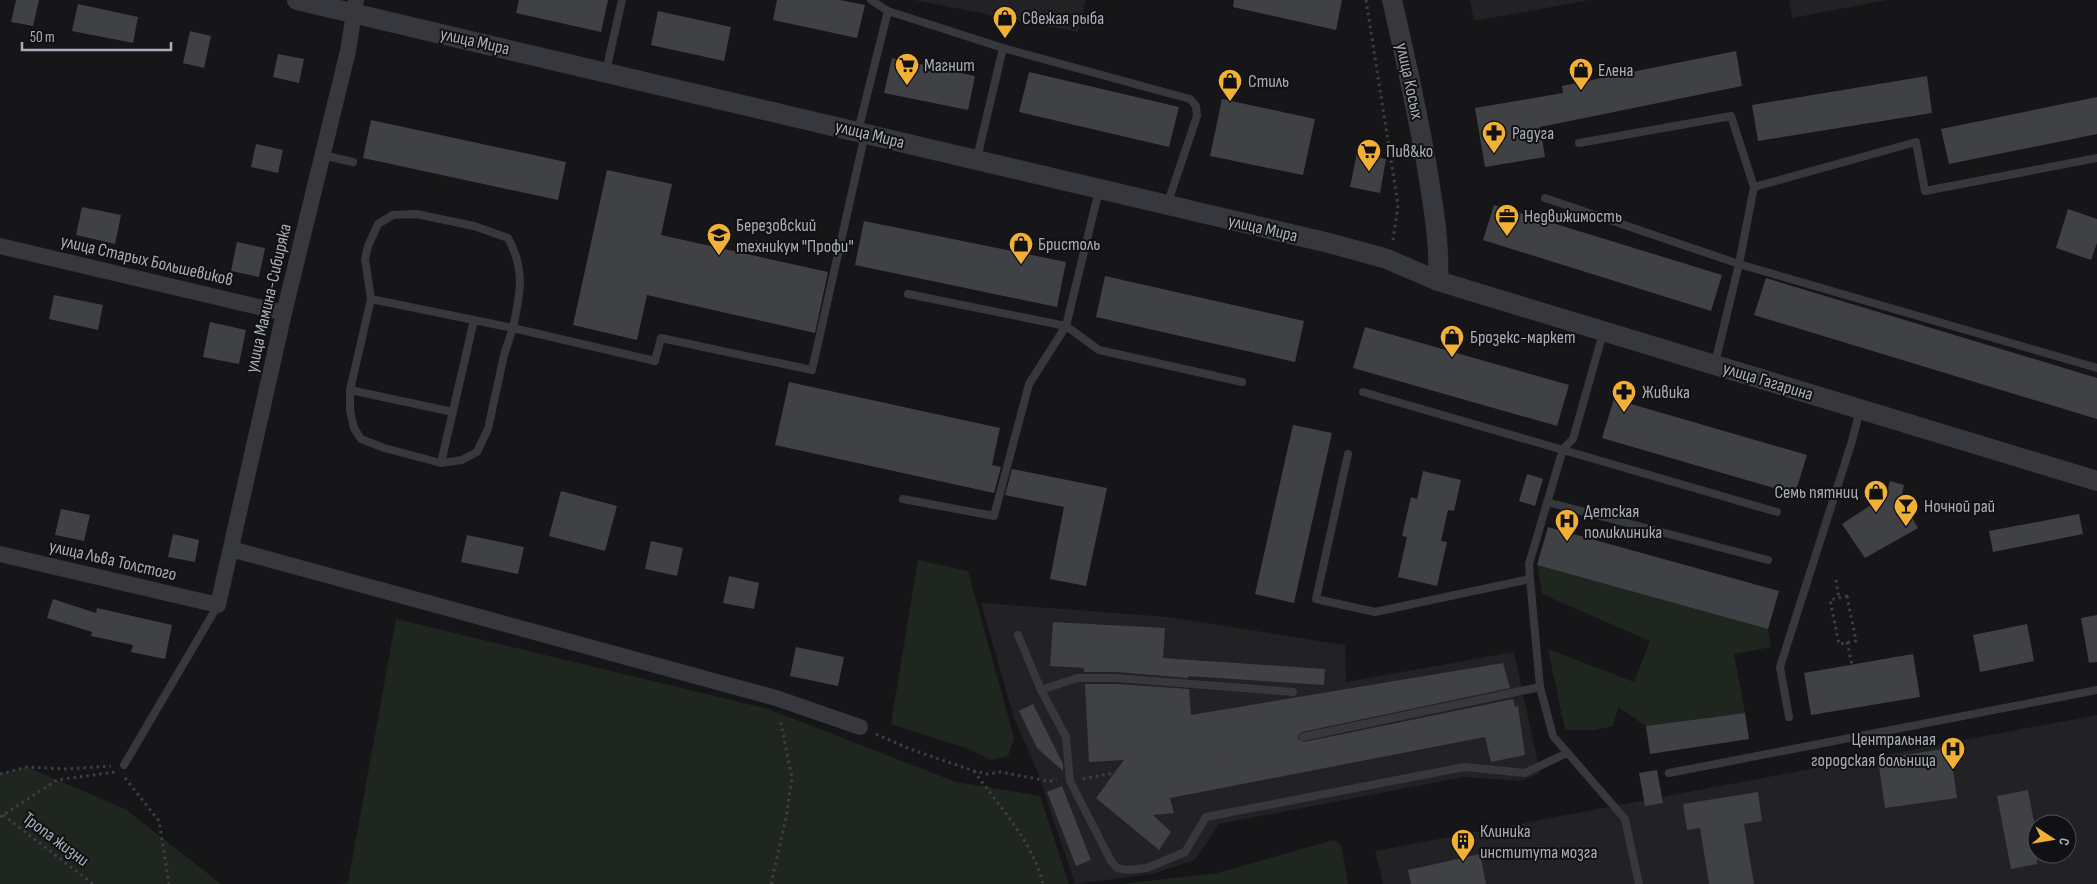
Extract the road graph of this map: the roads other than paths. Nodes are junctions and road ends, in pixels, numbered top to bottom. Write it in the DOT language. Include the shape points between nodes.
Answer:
graph roads {
  1 [pos="297,0"];
  2 [pos="622,0"];
  3 [pos="871,0"];
  4 [pos="1392,0"];
  5 [pos="355,6"];
  6 [pos="888,11"];
  7 [pos="1003,48"];
  8 [pos="606,71"];
  9 [pos="862,132"];
  10 [pos="1579,143"];
  11 [pos="322,155"];
  12 [pos="2097,158"];
  13 [pos="976,160"];
  14 [pos="353,162"];
  15 [pos="1754,187"];
  16 [pos="1099,190"];
  17 [pos="1545,198"];
  18 [pos="1167,206"];
  19 [pos="0,246"];
  20 [pos="1739,264"];
  21 [pos="1438,280"];
  22 [pos="908,294"];
  23 [pos="371,299"];
  24 [pos="284,313"];
  25 [pos="474,320"];
  26 [pos="1066,326"];
  27 [pos="513,328"];
  28 [pos="1603,331"];
  29 [pos="1714,365"];
  30 [pos="2097,368"];
  31 [pos="1242,382"];
  32 [pos="350,390"];
  33 [pos="1363,392"];
  34 [pos="1860,410"];
  35 [pos="453,412"];
  36 [pos="1563,449"];
  37 [pos="1348,454"];
  38 [pos="441,463"];
  39 [pos="2096,479"];
  40 [pos="902,499"];
  41 [pos="1547,502"];
  42 [pos="1777,512"];
  43 [pos="230,549"];
  44 [pos="0,554"];
  45 [pos="1768,560"];
  46 [pos="1530,579"];
  47 [pos="218,605"];
  48 [pos="1018,636"];
  49 [pos="1540,687"];
  50 [pos="1041,690"];
  51 [pos="2097,690"];
  52 [pos="1293,692"];
  53 [pos="1789,717"];
  54 [pos="860,727"];
  55 [pos="1303,737"];
  56 [pos="1567,753"];
  57 [pos="124,765"];
  58 [pos="1669,774"];
  59 [pos="1639,884"];
  1 -- 5 [label="street, улица Мира"];
  2 -- 8 [label="lane"];
  3 -- 6 [label="lane"];
  4 -- 21 [label="street, улица Косых" via="1433,200 1440,252"];
  5 -- 8 [label="street, улица Мира"];
  5 -- 11 [label="street, улица Мамина-Сибиряка" via="348,51"];
  6 -- 7 [label="lane"];
  6 -- 9 [label="lane"];
  7 -- 13 [label="lane"];
  7 -- 18 [label="lane" via="1190,99 1196,106 1197,116"];
  8 -- 9 [label="street, улица Мира"];
  9 -- 13 [label="street, улица Мира"];
  9 -- 27 [label="lane" via="812,370 661,338 655,361"];
  10 -- 15 [label="lane" via="1732,116"];
  11 -- 14 [label="lane"];
  11 -- 24 [label="street, улица Мамина-Сибиряка"];
  12 -- 15 [label="lane" via="1925,191 1916,142"];
  13 -- 16 [label="street, улица Мира"];
  15 -- 20 [label="lane"];
  16 -- 18 [label="street, улица Мира"];
  16 -- 26 [label="lane"];
  17 -- 20 [label="lane"];
  18 -- 21 [label="street, улица Мира" via="1329,243 1387,259"];
  19 -- 24 [label="street, улица Старых Большевиков"];
  20 -- 29 [label="lane"];
  20 -- 30 [label="lane"];
  21 -- 28 [label="street, улица Гагарина"];
  22 -- 26 [label="lane"];
  23 -- 25 [label="lane"];
  23 -- 27 [label="lane" via="365,259 378,224 393,215 416,214 474,226 508,238 517,255 520,273"];
  23 -- 32 [label="lane"];
  24 -- 43 [label="street, улица Мамина-Сибиряка"];
  25 -- 27 [label="lane"];
  25 -- 35 [label="lane"];
  26 -- 31 [label="lane" via="1099,350"];
  26 -- 40 [label="lane" via="1029,384 994,516"];
  27 -- 38 [label="lane" via="488,429 477,452 462,460"];
  28 -- 29 [label="street, улица Гагарина"];
  28 -- 36 [label="lane" via="1573,439"];
  29 -- 34 [label="street, улица Гагарина"];
  32 -- 35 [label="lane"];
  32 -- 38 [label="lane" via="354,428 361,439"];
  33 -- 36 [label="lane"];
  34 -- 39 [label="street, улица Гагарина"];
  34 -- 53 [label="lane" via="1780,667"];
  35 -- 38 [label="lane"];
  36 -- 41 [label="lane"];
  36 -- 42 [label="lane"];
  37 -- 46 [label="lane" via="1316,599 1375,612"];
  41 -- 45 [label="lane"];
  41 -- 46 [label="lane" via="1529,564"];
  43 -- 47 [label="street, улица Мамина-Сибиряка"];
  43 -- 54 [label="street" via="776,698"];
  44 -- 47 [label="street, улица Льва Толстого"];
  46 -- 49 [label="lane"];
  47 -- 57 [label="lane"];
  48 -- 50 [label="lane"];
  49 -- 55 [label="lane"];
  49 -- 56 [label="lane" via="1553,736"];
  50 -- 52 [label="lane" via="1077,678 1116,678"];
  50 -- 56 [label="lane" via="1066,737 1070,781 1111,861 1126,870 1147,868 1186,852 1206,817 1464,767 1524,774"];
  51 -- 58 [label="lane"];
  56 -- 59 [label="lane" via="1625,819"];
}
